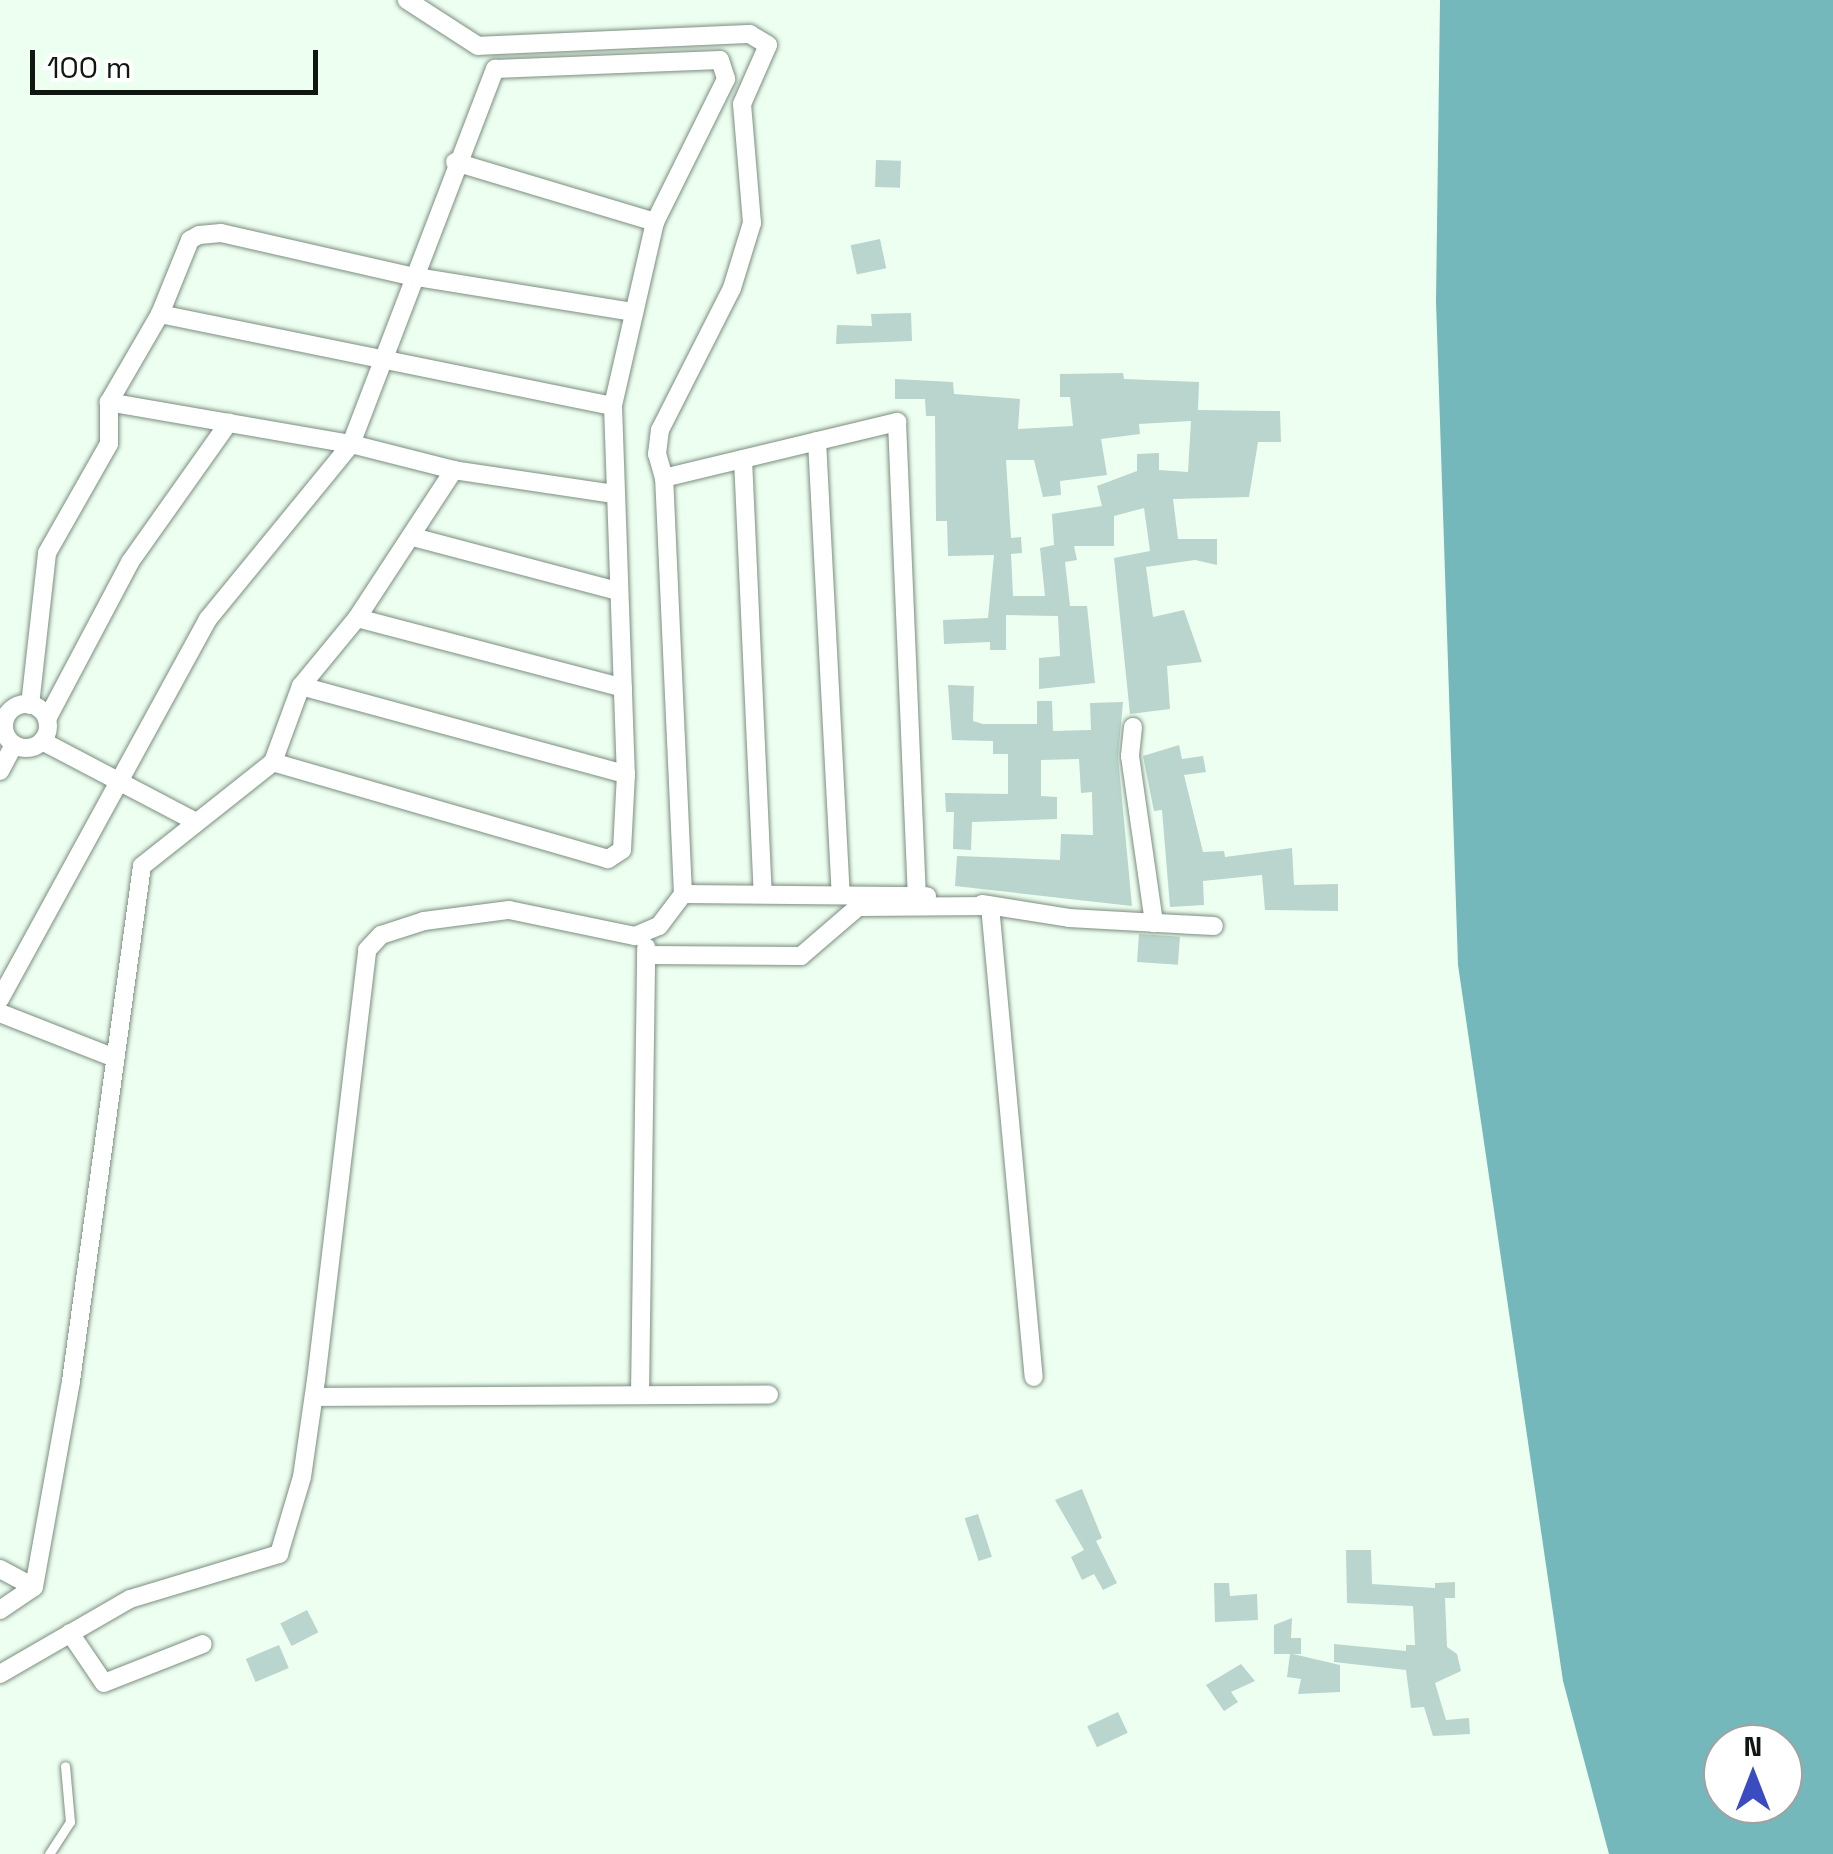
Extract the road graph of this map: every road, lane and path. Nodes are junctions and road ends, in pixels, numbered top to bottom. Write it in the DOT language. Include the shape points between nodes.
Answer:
graph roads {
  1 [pos="407,0"];
  2 [pos="455,162"];
  3 [pos="656,222"];
  4 [pos="411,276"];
  5 [pos="634,312"];
  6 [pos="160,314"];
  7 [pos="383,358"];
  8 [pos="110,402"];
  9 [pos="613,406"];
  10 [pos="228,422"];
  11 [pos="817,441"];
  12 [pos="351,444"];
  13 [pos="743,459"];
  14 [pos="454,470"];
  15 [pos="664,478"];
  16 [pos="614,494"];
  17 [pos="413,537"];
  18 [pos="618,591"];
  19 [pos="357,618"];
  20 [pos="301,686"];
  21 [pos="622,688"];
  22 [pos="30,704"];
  23 [pos="47,719"];
  24 [pos="1133,726"];
  25 [pos="2,727"];
  26 [pos="42,741"];
  27 [pos="14,745"];
  28 [pos="273,762"];
  29 [pos="0,770"];
  30 [pos="626,774"];
  31 [pos="120,786"];
  32 [pos="196,822"];
  33 [pos="763,893"];
  34 [pos="683,894"];
  35 [pos="841,894"];
  36 [pos="917,894"];
  37 [pos="990,906"];
  38 [pos="1154,923"];
  39 [pos="1214,926"];
  40 [pos="646,931"];
  41 [pos="646,955"];
  42 [pos="0,999"];
  43 [pos="0,1013"];
  44 [pos="115,1058"];
  45 [pos="1034,1376"];
  46 [pos="769,1395"];
  47 [pos="640,1396"];
  48 [pos="314,1397"];
  49 [pos="0,1569"];
  50 [pos="34,1588"];
  51 [pos="0,1610"];
  52 [pos="70,1633"];
  53 [pos="204,1644"];
  54 [pos="0,1674"];
  55 [pos="65,1766"];
  56 [pos="49,1854"];
  1 -- 15 [label="street" via="478,46 764,37 768,44 742,104 752,223 732,288 660,430"];
  2 -- 3 [label="street"];
  2 -- 3 [label="street" via="495,69 720,60 726,79"];
  2 -- 4 [label="street"];
  3 -- 5 [label="street"];
  4 -- 5 [label="street"];
  4 -- 6 [label="street" via="221,233 200,235 190,240"];
  4 -- 7 [label="street"];
  5 -- 9 [label="street"];
  6 -- 7 [label="street"];
  6 -- 8 [label="street"];
  7 -- 9 [label="street"];
  7 -- 12 [label="street"];
  8 -- 10 [label="street"];
  8 -- 22 [label="street" via="109,444 43,570"];
  9 -- 16 [label="street"];
  10 -- 12 [label="street"];
  10 -- 23 [label="street" via="130,562"];
  11 -- 13 [label="street"];
  11 -- 35 [label="street"];
  11 -- 36 [label="street" via="897,422"];
  12 -- 14 [label="street"];
  12 -- 31 [label="street" via="208,618"];
  13 -- 15 [label="street"];
  13 -- 33 [label="street"];
  14 -- 16 [label="street"];
  14 -- 17 [label="street"];
  15 -- 34 [label="street"];
  16 -- 18 [label="street"];
  17 -- 18 [label="street"];
  17 -- 19 [label="street"];
  18 -- 21 [label="street"];
  19 -- 20 [label="street"];
  19 -- 21 [label="street"];
  20 -- 28 [label="street"];
  20 -- 30 [label="street"];
  21 -- 30 [label="street"];
  22 -- 23 [label="street"];
  22 -- 25 [label="street" via="15,707"];
  23 -- 26 [label="street"];
  24 -- 38 [label="street" via="1130,756"];
  25 -- 27 [label="street"];
  26 -- 27 [label="street"];
  26 -- 31 [label="street"];
  27 -- 29 [label="street"];
  28 -- 30 [label="street" via="608,859 622,850"];
  28 -- 32 [label="street"];
  31 -- 32 [label="street"];
  31 -- 42 [label="street"];
  32 -- 44 [label="street" via="142,866"];
  33 -- 34 [label="street"];
  33 -- 35 [label="street"];
  34 -- 40 [label="street" via="660,926"];
  35 -- 36 [label="street"];
  36 -- 37 [label="street"];
  37 -- 38 [label="street"];
  37 -- 41 [label="street" via="858,907 801,956"];
  37 -- 45 [label="street"];
  38 -- 39 [label="street"];
  40 -- 41 [label="street"];
  40 -- 48 [label="street" via="634,936 509,910 424,921 381,936 366,950"];
  41 -- 47 [label="street"];
  43 -- 44 [label="street"];
  44 -- 50 [label="street" via="71,1381"];
  46 -- 47 [label="street"];
  47 -- 48 [label="street"];
  48 -- 52 [label="street" via="302,1477 279,1554 142,1594"];
  49 -- 50 [label="street"];
  50 -- 51 [label="street"];
  52 -- 53 [label="street" via="104,1683"];
  52 -- 54 [label="street"];
  55 -- 56 [label="lane" via="70,1822"];
}
